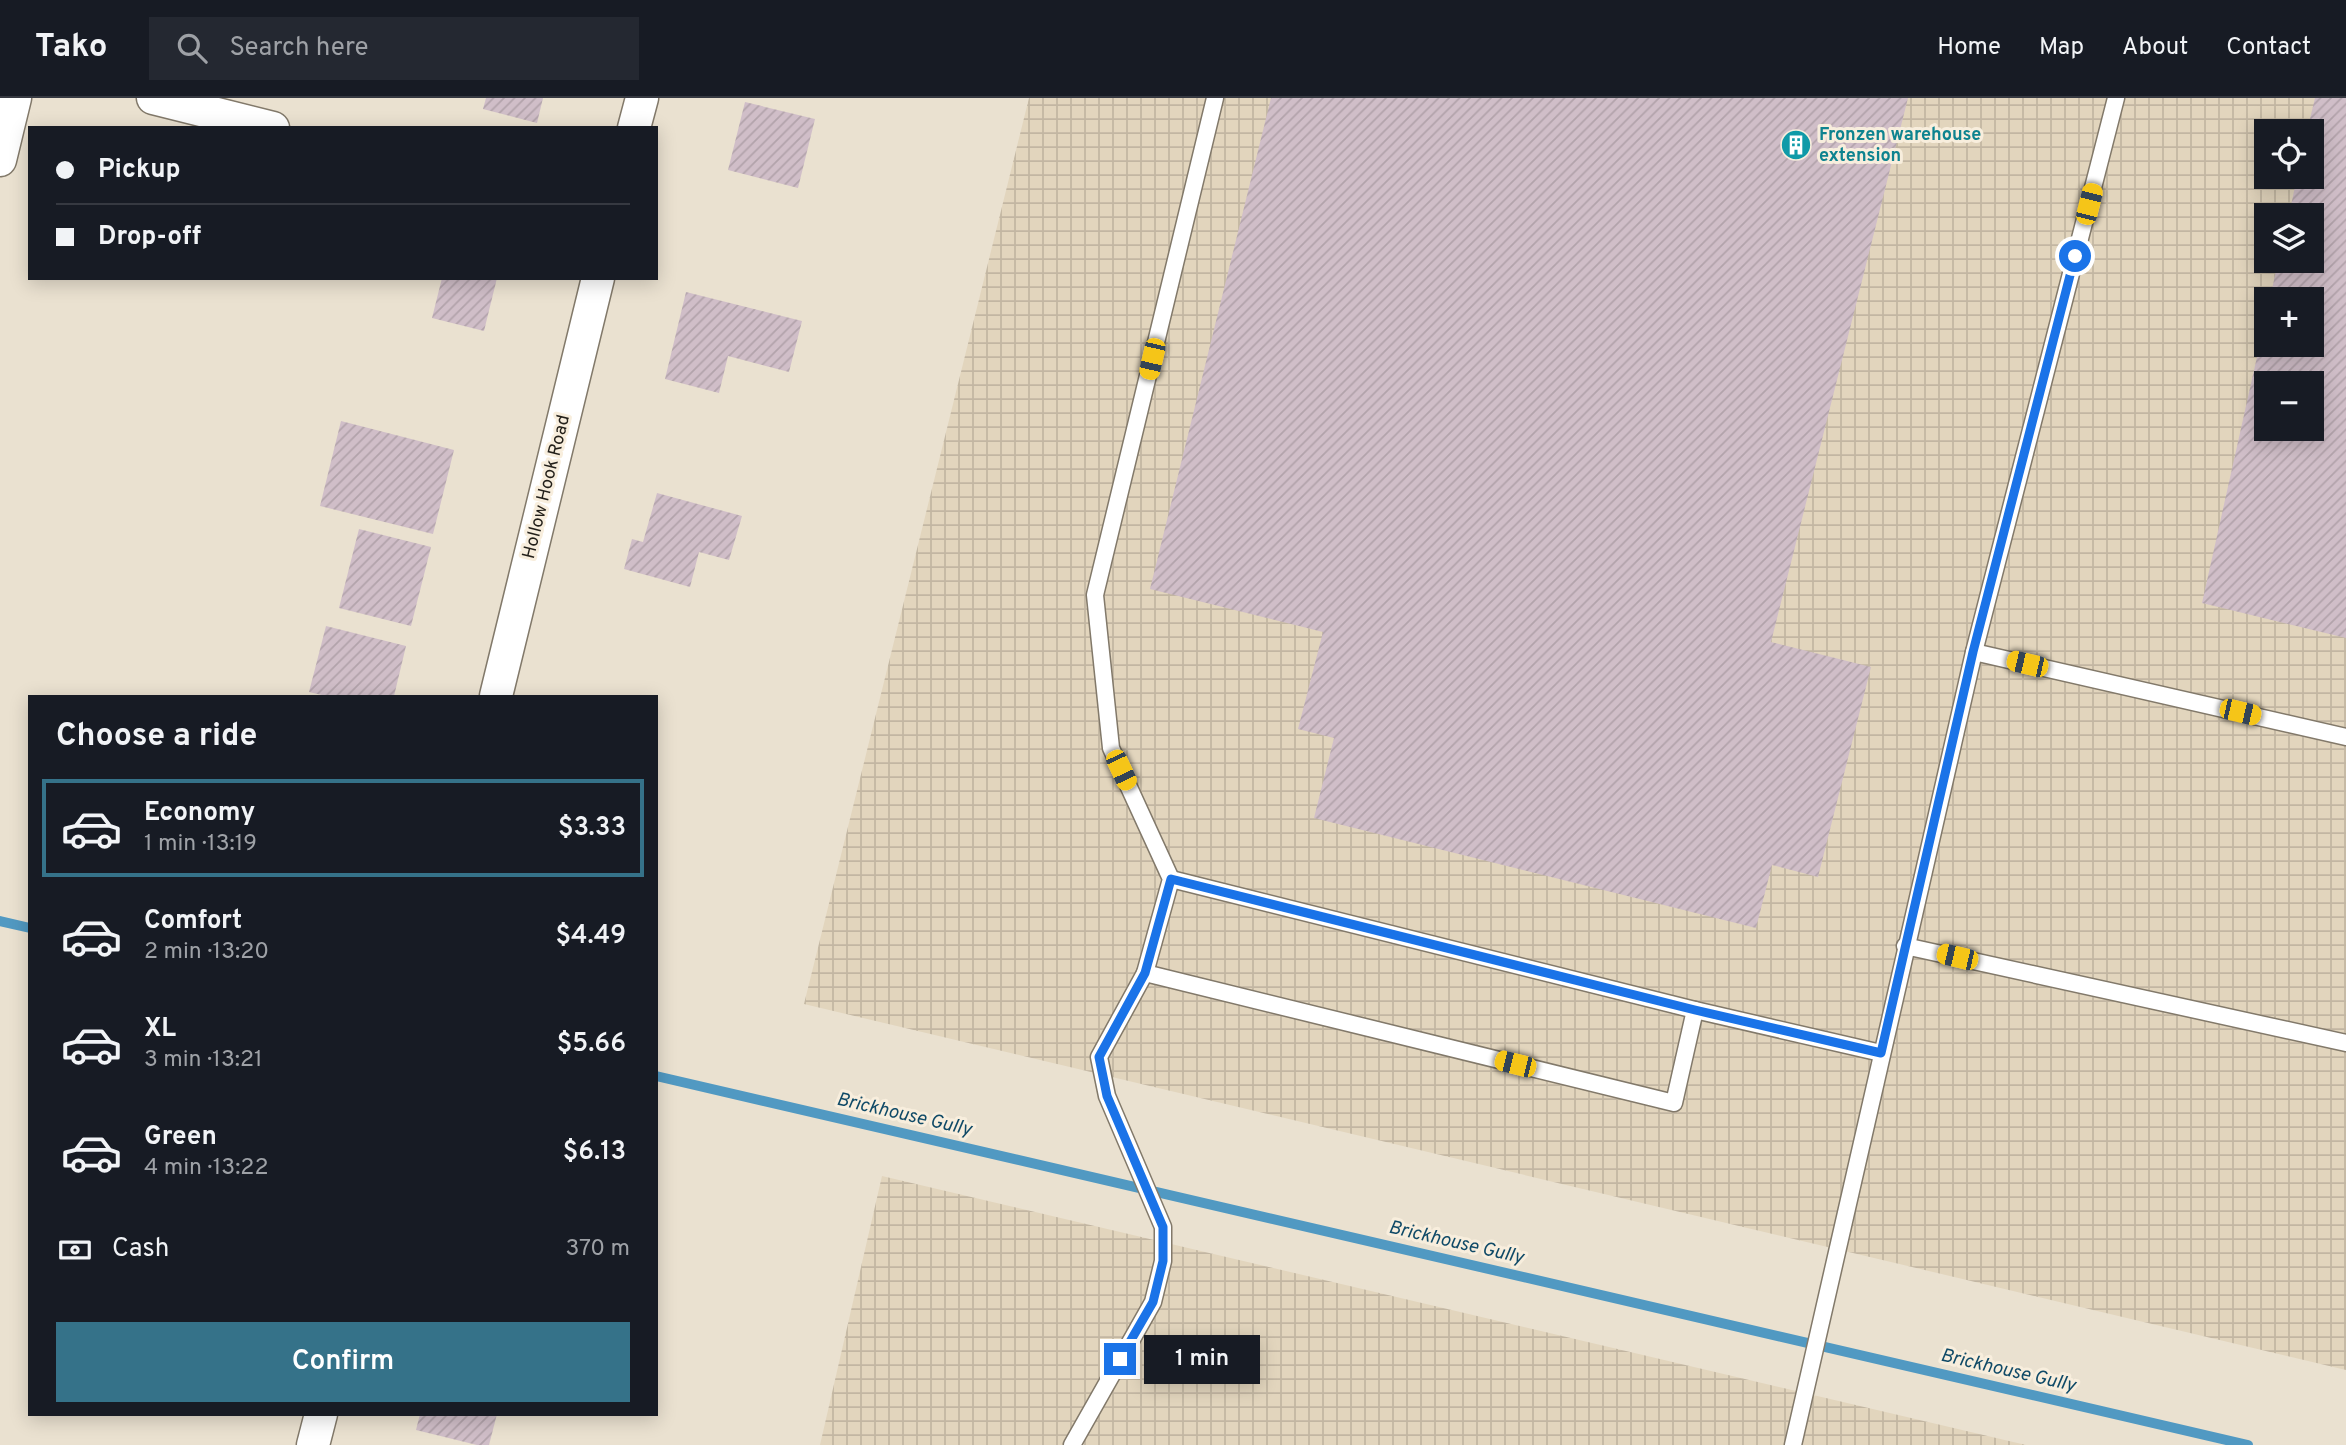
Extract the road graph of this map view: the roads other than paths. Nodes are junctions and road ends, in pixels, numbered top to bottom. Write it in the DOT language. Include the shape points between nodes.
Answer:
graph roads {
  1 [pos="15,98"];
  2 [pos="153,98"];
  3 [pos="642,98"];
  4 [pos="1214,98"];
  5 [pos="2116,98"];
  6 [pos="265,126"];
  7 [pos="635,126"];
  8 [pos="0,160"];
  9 [pos="598,280"];
  10 [pos="1973,652"];
  11 [pos="496,695"];
  12 [pos="2346,737"];
  13 [pos="1171,879"];
  14 [pos="1905,946"];
  15 [pos="1145,973"];
  16 [pos="1695,1010"];
  17 [pos="2346,1043"];
  18 [pos="1881,1053"];
  19 [pos="320,1416"];
  20 [pos="313,1445"];
  21 [pos="1073,1445"];
  22 [pos="1793,1445"];
  1 -- 8 [label="street"];
  2 -- 6 [label="street"];
  3 -- 7 [label="street"];
  4 -- 13 [label="lane" via="1095,595 1111,748"];
  5 -- 10 [label="lane"];
  9 -- 11 [label="street, Hollow Hook Road"];
  10 -- 12 [label="lane"];
  10 -- 14 [label="lane"];
  13 -- 15 [label="lane"];
  13 -- 16 [label="lane"];
  14 -- 17 [label="lane"];
  14 -- 18 [label="lane"];
  15 -- 16 [label="lane" via="1674,1103"];
  15 -- 21 [label="lane" via="1099,1057 1107,1096 1163,1227 1163,1261 1153,1302"];
  16 -- 18 [label="lane"];
  18 -- 22 [label="lane"];
  19 -- 20 [label="street"];
}
